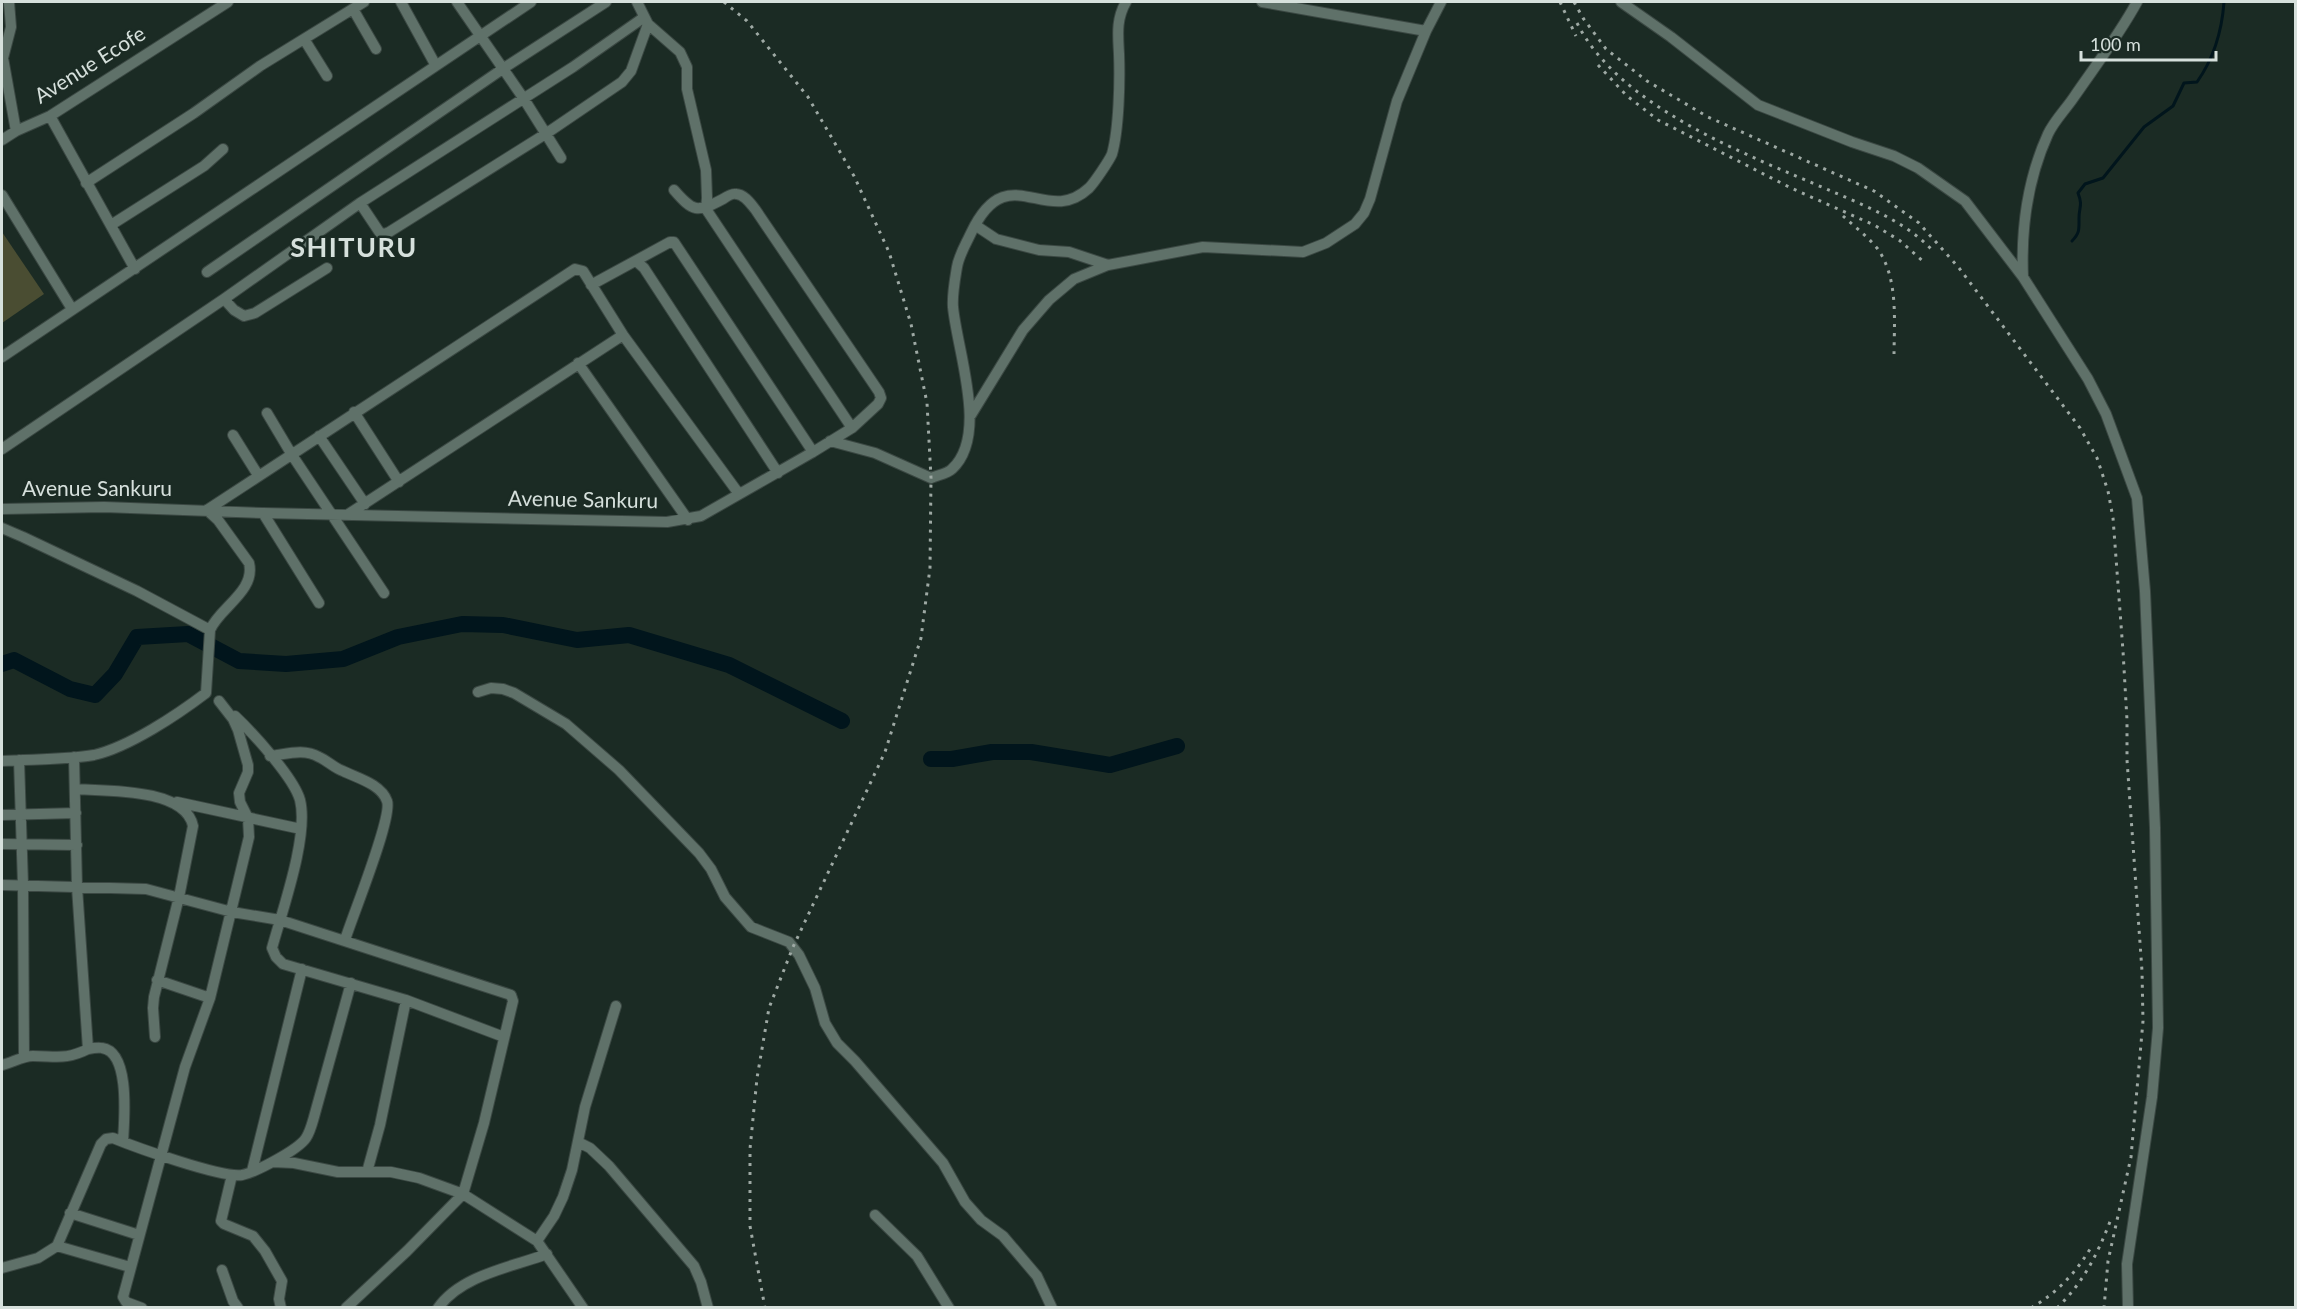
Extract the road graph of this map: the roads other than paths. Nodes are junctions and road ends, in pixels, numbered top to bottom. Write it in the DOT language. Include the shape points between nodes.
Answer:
graph roads {
  1 [pos="9,2"];
  2 [pos="228,2"];
  3 [pos="364,2"];
  4 [pos="401,2"];
  5 [pos="457,2"];
  6 [pos="531,2"];
  7 [pos="606,2"];
  8 [pos="637,2"];
  9 [pos="1126,2"];
  10 [pos="1262,2"];
  11 [pos="1441,2"];
  12 [pos="1621,2"];
  13 [pos="2138,2"];
  14 [pos="352,9"];
  15 [pos="646,21"];
  16 [pos="1426,31"];
  17 [pos="480,36"];
  18 [pos="304,39"];
  19 [pos="376,49"];
  20 [pos="435,64"];
  21 [pos="504,68"];
  22 [pos="327,76"];
  23 [pos="524,99"];
  24 [pos="50,116"];
  25 [pos="16,131"];
  26 [pos="547,133"];
  27 [pos="2,140"];
  28 [pos="223,149"];
  29 [pos="561,158"];
  30 [pos="86,183"];
  31 [pos="674,190"];
  32 [pos="2,195"];
  33 [pos="360,203"];
  34 [pos="706,209"];
  35 [pos="111,225"];
  36 [pos="975,225"];
  37 [pos="636,261"];
  38 [pos="1108,265"];
  39 [pos="327,268"];
  40 [pos="135,269"];
  41 [pos="207,272"];
  42 [pos="2023,277"];
  43 [pos="591,285"];
  44 [pos="224,299"];
  45 [pos="72,309"];
  46 [pos="623,335"];
  47 [pos="2,357"];
  48 [pos="578,363"];
  49 [pos="354,412"];
  50 [pos="267,413"];
  51 [pos="971,415"];
  52 [pos="852,428"];
  53 [pos="233,435"];
  54 [pos="319,436"];
  55 [pos="830,441"];
  56 [pos="2,449"];
  57 [pos="813,452"];
  58 [pos="292,455"];
  59 [pos="778,472"];
  60 [pos="258,475"];
  61 [pos="399,482"];
  62 [pos="739,494"];
  63 [pos="364,504"];
  64 [pos="2,509"];
  65 [pos="207,510"];
  66 [pos="263,513"];
  67 [pos="331,514"];
  68 [pos="347,514"];
  69 [pos="688,520"];
  70 [pos="2,528"];
  71 [pos="384,593"];
  72 [pos="319,603"];
  73 [pos="210,630"];
  74 [pos="478,692"];
  75 [pos="206,693"];
  76 [pos="219,701"];
  77 [pos="270,756"];
  78 [pos="74,757"];
  79 [pos="19,760"];
  80 [pos="2,761"];
  81 [pos="75,789"];
  82 [pos="162,798"];
  83 [pos="76,813"];
  84 [pos="21,814"];
  85 [pos="2,815"];
  86 [pos="248,818"];
  87 [pos="301,829"];
  88 [pos="2,843"];
  89 [pos="21,843"];
  90 [pos="77,845"];
  91 [pos="2,885"];
  92 [pos="23,885"];
  93 [pos="77,887"];
  94 [pos="179,897"];
  95 [pos="232,912"];
  96 [pos="280,920"];
  97 [pos="345,940"];
  98 [pos="302,969"];
  99 [pos="157,980"];
  100 [pos="351,983"];
  101 [pos="210,998"];
  102 [pos="406,1000"];
  103 [pos="616,1006"];
  104 [pos="504,1036"];
  105 [pos="155,1037"];
  106 [pos="88,1048"];
  107 [pos="24,1057"];
  108 [pos="2,1065"];
  109 [pos="123,1142"];
  110 [pos="578,1142"];
  111 [pos="162,1155"];
  112 [pos="270,1162"];
  113 [pos="252,1171"];
  114 [pos="367,1172"];
  115 [pos="232,1175"];
  116 [pos="463,1194"];
  117 [pos="70,1213"];
  118 [pos="875,1215"];
  119 [pos="139,1236"];
  120 [pos="537,1241"];
  121 [pos="57,1246"];
  122 [pos="547,1254"];
  123 [pos="130,1267"];
  124 [pos="2,1268"];
  125 [pos="222,1270"];
  126 [pos="142,1308"];
  127 [pos="238,1308"];
  128 [pos="281,1308"];
  129 [pos="346,1308"];
  130 [pos="438,1308"];
  131 [pos="583,1308"];
  132 [pos="708,1308"];
  133 [pos="949,1308"];
  134 [pos="1052,1308"];
  135 [pos="2128,1308"];
  1 -- 25 [label="street" via="11,27 3,58"];
  2 -- 24 [label="street, Avenue Ecofe"];
  3 -- 14 [label="street"];
  4 -- 20 [label="street"];
  5 -- 17 [label="street"];
  6 -- 17 [label="street"];
  7 -- 21 [label="street"];
  8 -- 15 [label="street"];
  9 -- 36 [label="street" via="1117,24 1118,108 1111,155 1089,188 1066,202 1012,194 997,200"];
  10 -- 16 [label="street"];
  11 -- 16 [label="street"];
  12 -- 42 [label="street" via="1758,105 1894,156 1940,182 1965,201"];
  13 -- 42 [label="street" via="2049,132 2027,205"];
  14 -- 18 [label="street"];
  14 -- 19 [label="street"];
  15 -- 23 [label="street"];
  15 -- 26 [label="street" via="631,71 622,82"];
  15 -- 34 [label="street" via="680,52 687,67 687,89 706,170"];
  16 -- 38 [label="street" via="1397,101 1370,198 1355,224 1303,252 1203,247"];
  17 -- 20 [label="street"];
  17 -- 21 [label="street"];
  18 -- 22 [label="street"];
  18 -- 30 [label="street"];
  20 -- 40 [label="street"];
  21 -- 23 [label="street"];
  21 -- 41 [label="street"];
  23 -- 26 [label="street"];
  23 -- 33 [label="street"];
  24 -- 25 [label="street, Avenue Ecofe"];
  24 -- 30 [label="street"];
  25 -- 27 [label="street, Avenue Ecofe"];
  26 -- 29 [label="street"];
  26 -- 33 [label="street" via="386,234 380,233"];
  28 -- 35 [label="street"];
  30 -- 35 [label="street"];
  31 -- 34 [label="street" via="692,208"];
  32 -- 45 [label="street"];
  33 -- 44 [label="street"];
  34 -- 52 [label="street"];
  34 -- 52 [label="street, Avenue Sankuru" via="729,196 743,196 879,392 878,404"];
  35 -- 40 [label="street"];
  36 -- 38 [label="street" via="996,239 1039,250 1069,252"];
  36 -- 51 [label="street" via="957,263 953,305"];
  37 -- 43 [label="street"];
  37 -- 57 [label="street" via="670,242 679,246"];
  37 -- 59 [label="street"];
  38 -- 51 [label="street" via="1074,279 1049,300 1023,330"];
  39 -- 44 [label="street" via="255,314 244,316"];
  40 -- 45 [label="street"];
  42 -- 135 [label="street" via="2088,379 2106,414 2137,498 2145,591 2159,1004 2152,1097 2127,1264"];
  43 -- 46 [label="street"];
  43 -- 49 [label="street" via="583,271 575,269"];
  44 -- 56 [label="street"];
  45 -- 47 [label="street"];
  46 -- 48 [label="street"];
  46 -- 62 [label="street"];
  48 -- 61 [label="street"];
  48 -- 69 [label="street"];
  49 -- 54 [label="street"];
  49 -- 61 [label="street"];
  50 -- 58 [label="street"];
  51 -- 55 [label="street" via="965,453 951,471 931,478 875,453"];
  52 -- 55 [label="street, Avenue Sankuru"];
  53 -- 60 [label="street"];
  54 -- 58 [label="street"];
  54 -- 63 [label="street"];
  55 -- 57 [label="street, Avenue Sankuru"];
  57 -- 59 [label="street, Avenue Sankuru"];
  58 -- 60 [label="street"];
  58 -- 67 [label="street"];
  59 -- 62 [label="street, Avenue Sankuru"];
  60 -- 65 [label="street"];
  61 -- 63 [label="street"];
  62 -- 69 [label="street, Avenue Sankuru"];
  63 -- 68 [label="street"];
  64 -- 65 [label="street, Avenue Sankuru"];
  65 -- 66 [label="street, Avenue Sankuru"];
  65 -- 73 [label="street" via="250,568 233,603"];
  66 -- 67 [label="street, Avenue Sankuru"];
  66 -- 72 [label="street"];
  67 -- 68 [label="street, Avenue Sankuru"];
  67 -- 71 [label="street"];
  68 -- 69 [label="street, Avenue Sankuru"];
  70 -- 73 [label="street"];
  73 -- 75 [label="street"];
  74 -- 134 [label="street" via="491,688 514,693 566,724 619,770 699,853 725,897 751,927 789,942 815,988 825,1023 837,1043 943,1163 965,1202 1003,1236 1037,1276"];
  75 -- 76 [label="street"];
  75 -- 78 [label="street" via="153,729 107,750"];
  76 -- 77 [label="street"];
  76 -- 86 [label="street" via="238,730 248,765 239,793"];
  77 -- 87 [label="street" via="299,798"];
  77 -- 97 [label="street" via="305,751 316,755 334,768 372,784 388,802 385,829"];
  78 -- 79 [label="street"];
  78 -- 81 [label="street"];
  79 -- 80 [label="street"];
  79 -- 84 [label="street"];
  81 -- 82 [label="street"];
  81 -- 83 [label="street"];
  82 -- 86 [label="street"];
  82 -- 94 [label="street" via="189,813 193,826"];
  83 -- 84 [label="street"];
  83 -- 90 [label="street"];
  84 -- 85 [label="street"];
  84 -- 89 [label="street"];
  86 -- 87 [label="street"];
  86 -- 95 [label="street" via="249,837"];
  87 -- 96 [label="street"];
  88 -- 89 [label="street"];
  89 -- 90 [label="street"];
  89 -- 92 [label="street"];
  90 -- 93 [label="street"];
  91 -- 92 [label="street"];
  92 -- 93 [label="street"];
  92 -- 107 [label="street"];
  93 -- 94 [label="street" via="146,889"];
  93 -- 106 [label="street"];
  94 -- 95 [label="street"];
  94 -- 99 [label="street"];
  95 -- 96 [label="street"];
  95 -- 101 [label="street"];
  96 -- 97 [label="street"];
  96 -- 98 [label="street" via="272,948 276,957 283,964"];
  97 -- 104 [label="street" via="511,995"];
  98 -- 100 [label="street"];
  98 -- 113 [label="street"];
  99 -- 101 [label="street"];
  99 -- 105 [label="street" via="153,1008"];
  100 -- 102 [label="street"];
  100 -- 112 [label="street" via="306,1138 297,1149"];
  101 -- 111 [label="street" via="185,1068"];
  102 -- 104 [label="street"];
  102 -- 114 [label="street"];
  103 -- 110 [label="street"];
  104 -- 116 [label="street"];
  106 -- 107 [label="street" via="58,1058"];
  106 -- 109 [label="street" via="110,1051 121,1067"];
  107 -- 108 [label="street"];
  109 -- 111 [label="street"];
  109 -- 117 [label="street" via="113,1138 101,1144"];
  110 -- 120 [label="street" via="564,1197"];
  110 -- 132 [label="street" via="609,1166 694,1266"];
  111 -- 115 [label="street"];
  111 -- 119 [label="street"];
  112 -- 113 [label="street"];
  112 -- 114 [label="street" via="327,1171"];
  113 -- 115 [label="street"];
  114 -- 116 [label="street" via="419,1178"];
  115 -- 128 [label="street" via="222,1221 253,1236 266,1251 282,1281"];
  116 -- 120 [label="street"];
  116 -- 129 [label="street"];
  117 -- 119 [label="street"];
  117 -- 121 [label="street"];
  118 -- 133 [label="street" via="917,1256"];
  119 -- 123 [label="street"];
  120 -- 122 [label="street"];
  121 -- 123 [label="street"];
  121 -- 124 [label="street" via="38,1258"];
  122 -- 130 [label="street" via="481,1277 457,1289"];
  122 -- 131 [label="street"];
  123 -- 126 [label="street" via="123,1297"];
  125 -- 127 [label="street"];
}
